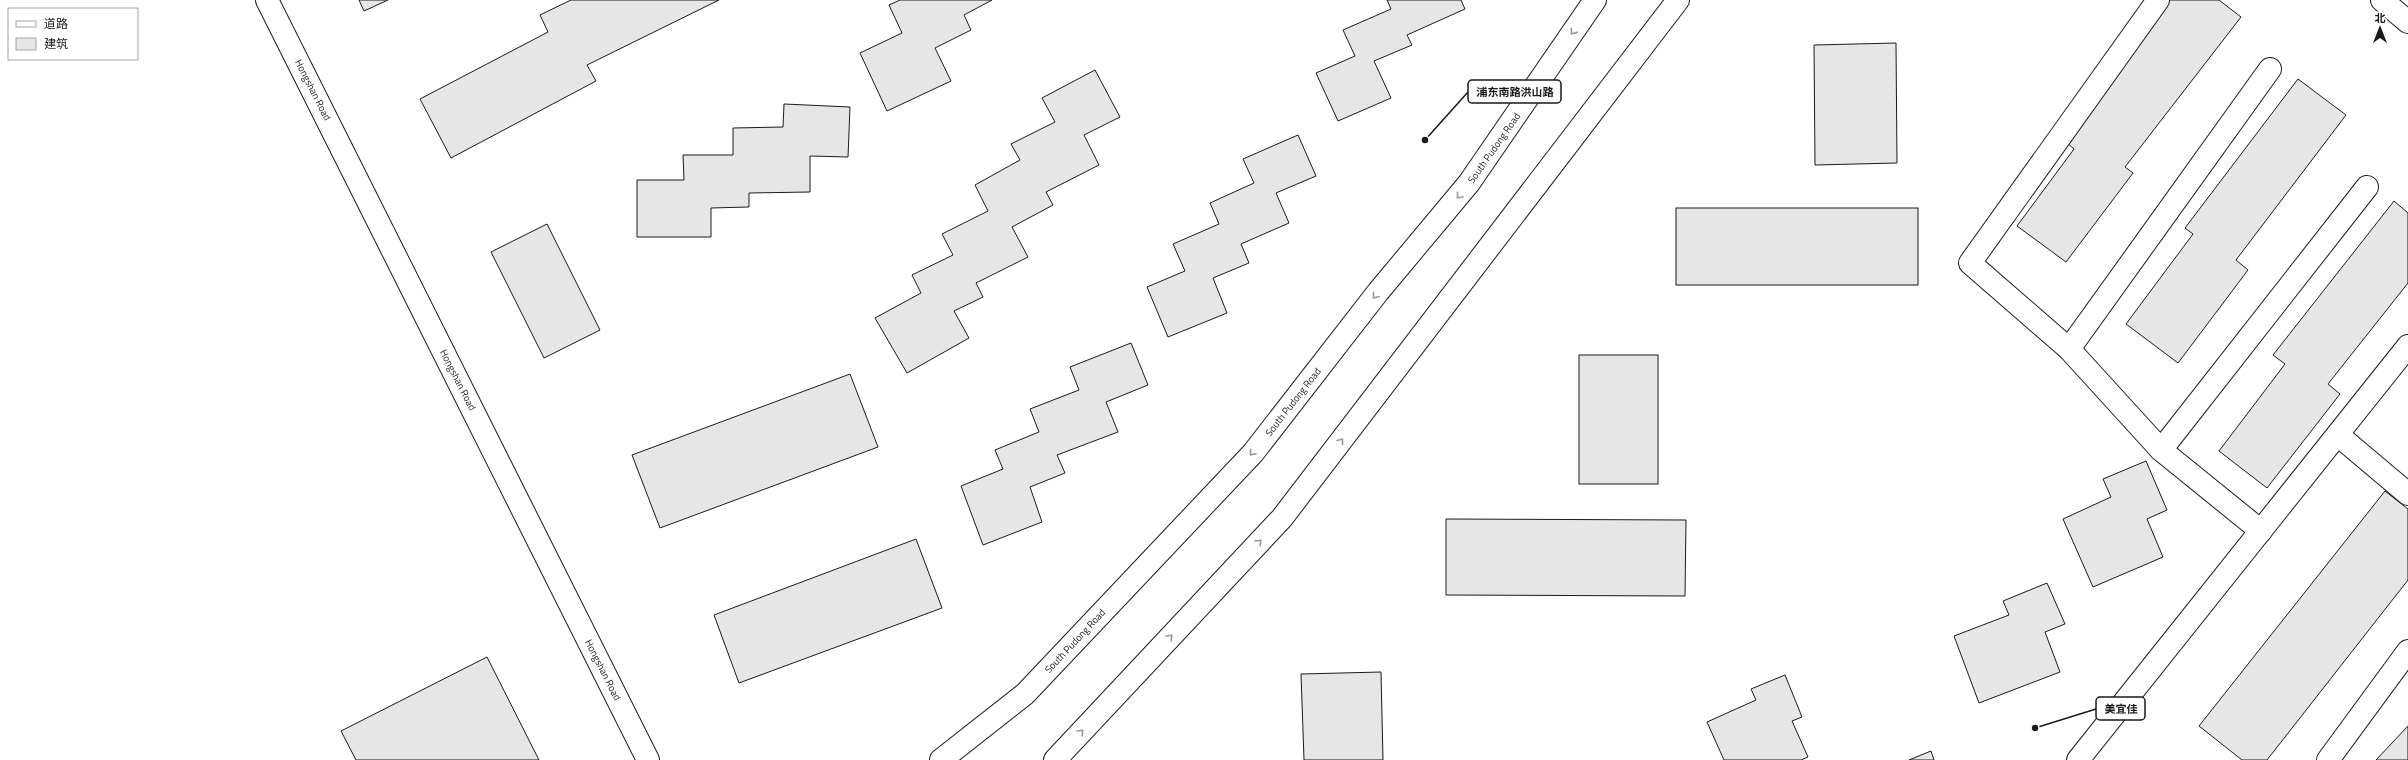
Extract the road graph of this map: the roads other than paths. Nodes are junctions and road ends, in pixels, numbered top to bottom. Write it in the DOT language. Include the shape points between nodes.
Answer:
graph roads {
  1 [pos="267,0"];
  2 [pos="1595,0"];
  3 [pos="1678,0"];
  4 [pos="2158,0"];
  5 [pos="2382,0"];
  6 [pos="2408,22"];
  7 [pos="2270,69"];
  8 [pos="2367,187"];
  9 [pos="2408,346"];
  10 [pos="2069,349"];
  11 [pos="2338,435"];
  12 [pos="2161,450"];
  13 [pos="2408,494"];
  14 [pos="2260,531"];
  15 [pos="2408,651"];
  16 [pos="648,760"];
  17 [pos="941,760"];
  18 [pos="1055,760"];
  19 [pos="2078,760"];
  20 [pos="2328,760"];
  1 -- 16 [label="main road, Hongshan Road"];
  2 -- 17 [label="main road, South Pudong Road, one-way" via="1469,183 1378,292 1253,453 1025,694"];
  18 -- 3 [label="main road, one-way" via="1282,518"];
  4 -- 10 [label="main road" via="1970,263"];
  5 -- 6 [label="main road"];
  7 -- 10 [label="main road"];
  8 -- 12 [label="main road"];
  9 -- 11 [label="main road"];
  10 -- 12 [label="main road"];
  11 -- 13 [label="main road"];
  11 -- 14 [label="main road"];
  12 -- 14 [label="main road"];
  14 -- 19 [label="main road"];
  15 -- 20 [label="main road"];
}
